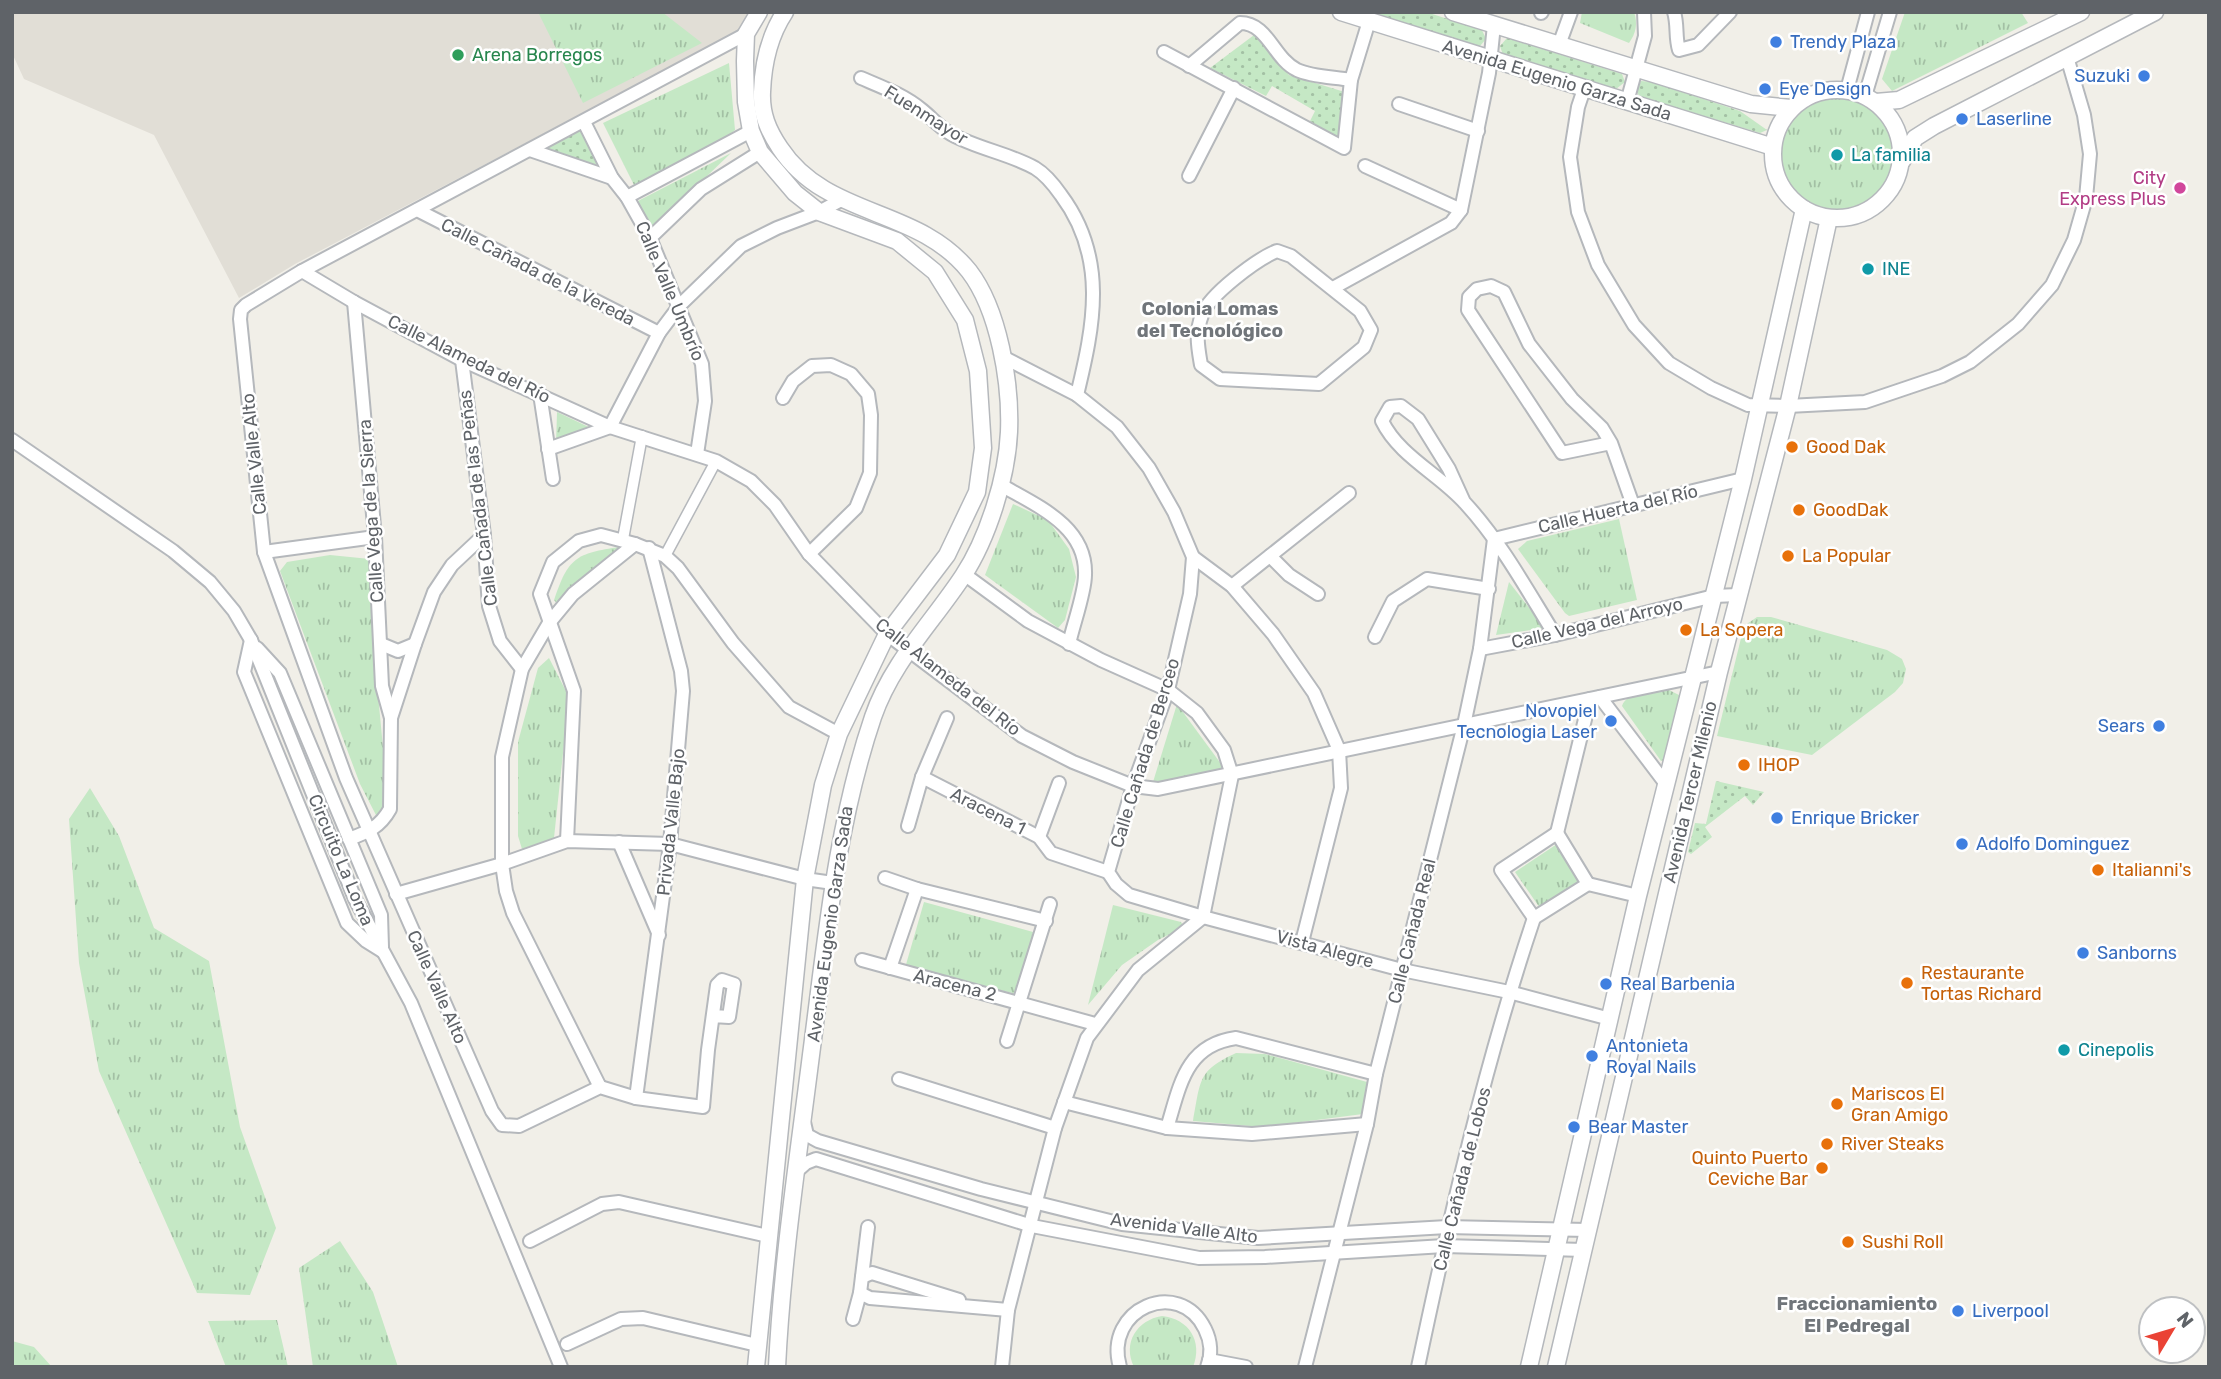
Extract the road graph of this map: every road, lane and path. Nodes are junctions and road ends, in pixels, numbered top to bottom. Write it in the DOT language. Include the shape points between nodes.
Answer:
graph roads {
  1 [pos="759,12"];
  2 [pos="785,12"];
  3 [pos="1340,12"];
  4 [pos="1453,12"];
  5 [pos="1570,12"];
  6 [pos="1644,12"];
  7 [pos="1675,12"];
  8 [pos="1730,12"];
  9 [pos="1868,12"];
  10 [pos="1890,12"];
  11 [pos="2081,12"];
  12 [pos="2155,12"];
  13 [pos="1369,21"];
  14 [pos="1494,25"];
  15 [pos="746,34"];
  16 [pos="1559,45"];
  17 [pos="1164,52"];
  18 [pos="2067,57"];
  19 [pos="1490,60"];
  20 [pos="1189,66"];
  21 [pos="1635,69"];
  22 [pos="861,78"];
  23 [pos="1351,80"];
  24 [pos="1234,88"];
  25 [pos="1584,89"];
  26 [pos="1847,90"];
  27 [pos="1870,99"];
  28 [pos="1627,103"];
  29 [pos="1399,104"];
  30 [pos="1791,108"];
  31 [pos="584,122"];
  32 [pos="751,131"];
  33 [pos="1478,131"];
  34 [pos="1773,146"];
  35 [pos="530,150"];
  36 [pos="760,152"];
  37 [pos="1902,161"];
  38 [pos="1365,166"];
  39 [pos="1189,176"];
  40 [pos="612,178"];
  41 [pos="627,197"];
  42 [pos="841,200"];
  43 [pos="1804,209"];
  44 [pos="417,210"];
  45 [pos="1461,211"];
  46 [pos="819,212"];
  47 [pos="1829,218"];
  48 [pos="650,238"];
  49 [pos="302,271"];
  50 [pos="1333,288"];
  51 [pos="354,302"];
  52 [pos="680,305"];
  53 [pos="659,333"];
  54 [pos="1005,358"];
  55 [pos="462,360"];
  56 [pos="540,394"];
  57 [pos="1077,395"];
  58 [pos="783,398"];
  59 [pos="1759,405"];
  60 [pos="1788,406"];
  61 [pos="610,426"];
  62 [pos="642,436"];
  63 [pos="12,440"];
  64 [pos="1611,443"];
  65 [pos="548,449"];
  66 [pos="697,454"];
  67 [pos="716,461"];
  68 [pos="553,479"];
  69 [pos="1743,479"];
  70 [pos="1002,485"];
  71 [pos="1349,493"];
  72 [pos="1464,502"];
  73 [pos="1633,505"];
  74 [pos="484,535"];
  75 [pos="375,537"];
  76 [pos="1494,539"];
  77 [pos="629,541"];
  78 [pos="649,548"];
  79 [pos="264,552"];
  80 [pos="809,554"];
  81 [pos="665,556"];
  82 [pos="1270,556"];
  83 [pos="1193,557"];
  84 [pos="964,573"];
  85 [pos="1232,586"];
  86 [pos="1489,589"];
  87 [pos="1318,594"];
  88 [pos="1738,595"];
  89 [pos="1714,596"];
  90 [pos="549,623"];
  91 [pos="887,634"];
  92 [pos="1555,635"];
  93 [pos="1375,637"];
  94 [pos="251,640"];
  95 [pos="381,644"];
  96 [pos="415,644"];
  97 [pos="1069,644"];
  98 [pos="907,649"];
  99 [pos="1480,649"];
  100 [pos="522,669"];
  101 [pos="1719,672"];
  102 [pos="1695,677"];
  103 [pos="1168,690"];
  104 [pos="1595,698"];
  105 [pos="391,718"];
  106 [pos="947,718"];
  107 [pos="1464,725"];
  108 [pos="839,734"];
  109 [pos="1339,750"];
  110 [pos="1232,775"];
  111 [pos="922,777"];
  112 [pos="1059,783"];
  113 [pos="1666,784"];
  114 [pos="1133,786"];
  115 [pos="908,826"];
  116 [pos="370,831"];
  117 [pos="1558,834"];
  118 [pos="1039,837"];
  119 [pos="349,839"];
  120 [pos="568,841"];
  121 [pos="619,842"];
  122 [pos="670,844"];
  123 [pos="502,864"];
  124 [pos="1108,872"];
  125 [pos="885,878"];
  126 [pos="805,879"];
  127 [pos="833,883"];
  128 [pos="1588,884"];
  129 [pos="917,889"];
  130 [pos="396,894"];
  131 [pos="1638,896"];
  132 [pos="1050,904"];
  133 [pos="1203,917"];
  134 [pos="1534,918"];
  135 [pos="1046,921"];
  136 [pos="660,935"];
  137 [pos="1302,942"];
  138 [pos="382,951"];
  139 [pos="862,960"];
  140 [pos="890,968"];
  141 [pos="1402,970"];
  142 [pos="1509,992"];
  143 [pos="1019,1002"];
  144 [pos="713,1016"];
  145 [pos="1610,1018"];
  146 [pos="1095,1024"];
  147 [pos="1007,1041"];
  148 [pos="1376,1074"];
  149 [pos="899,1079"];
  150 [pos="600,1087"];
  151 [pos="636,1098"];
  152 [pos="1065,1102"];
  153 [pos="803,1119"];
  154 [pos="1367,1124"];
  155 [pos="1055,1128"];
  156 [pos="1167,1128"];
  157 [pos="797,1171"];
  158 [pos="1037,1203"];
  159 [pos="1032,1226"];
  160 [pos="868,1227"];
  161 [pos="1447,1227"];
  162 [pos="1561,1229"];
  163 [pos="1588,1230"];
  164 [pos="1340,1232"];
  165 [pos="768,1236"];
  166 [pos="530,1241"];
  167 [pos="1444,1246"];
  168 [pos="1556,1250"];
  169 [pos="1583,1250"];
  170 [pos="1334,1254"];
  171 [pos="862,1277"];
  172 [pos="860,1293"];
  173 [pos="979,1307"];
  174 [pos="1008,1310"];
  175 [pos="761,1315"];
  176 [pos="780,1317"];
  177 [pos="853,1319"];
  178 [pos="568,1344"];
  179 [pos="757,1345"];
  180 [pos="1208,1363"];
  181 [pos="561,1367"];
  182 [pos="756,1367"];
  183 [pos="777,1367"];
  184 [pos="1002,1367"];
  185 [pos="1120,1367"];
  186 [pos="1246,1367"];
  187 [pos="1305,1367"];
  188 [pos="1418,1367"];
  189 [pos="1529,1367"];
  190 [pos="1556,1367"];
  1 -- 15 [label="street"];
  2 -- 42 [label="street, Avenida Eugenio Garza Sada" via="764,62 761,105 768,130 807,181"];
  3 -- 13 [label="street, Avenida Eugenio Garza Sada"];
  4 -- 14 [label="street, Avenida Eugenio Garza Sada"];
  5 -- 16 [label="street"];
  6 -- 21 [label="street" via="1645,36"];
  7 -- 8 [label="street" via="1679,50 1698,45"];
  9 -- 26 [label="street"];
  10 -- 27 [label="street"];
  11 -- 27 [label="street" via="1899,100"];
  12 -- 18 [label="street"];
  13 -- 19 [label="street, Avenida Eugenio Garza Sada"];
  13 -- 23 [label="street"];
  14 -- 16 [label="street, Avenida Eugenio Garza Sada"];
  14 -- 19 [label="street"];
  15 -- 31 [label="street, Calle Valle Alto"];
  15 -- 32 [label="street, Avenida Eugenio Garza Sada" via="746,102"];
  16 -- 21 [label="street, Avenida Eugenio Garza Sada"];
  17 -- 20 [label="street"];
  18 -- 37 [label="street" via="1934,126 1916,138"];
  18 -- 60 [label="street" via="2090,154 2086,198 2074,240 2052,285 2018,324 1970,362 1942,376 1865,402"];
  19 -- 25 [label="street, Avenida Eugenio Garza Sada"];
  19 -- 33 [label="street"];
  20 -- 23 [label="street" via="1240,23 1248,23 1257,26 1285,62 1300,72"];
  20 -- 24 [label="street"];
  21 -- 28 [label="street"];
  21 -- 30 [label="street, Avenida Eugenio Garza Sada" via="1751,104"];
  22 -- 57 [label="street, Fuenmayor" via="907,99 947,133 1038,170 1068,204 1086,247 1094,289 1091,336"];
  23 -- 24 [label="street" via="1344,148"];
  24 -- 39 [label="street"];
  25 -- 28 [label="street, Avenida Eugenio Garza Sada"];
  25 -- 59 [label="street" via="1570,157 1578,212 1598,265 1634,325 1669,363 1723,394"];
  26 -- 27 [label="street"];
  26 -- 30 [label="street" via="1818,92"];
  27 -- 37 [label="street" via="1896,127"];
  28 -- 34 [label="street, Avenida Eugenio Garza Sada"];
  29 -- 33 [label="street"];
  30 -- 34 [label="street"];
  31 -- 35 [label="street, Calle Valle Alto"];
  31 -- 40 [label="street, Calle Valle Umbrío"];
  32 -- 36 [label="street, Avenida Eugenio Garza Sada"];
  32 -- 41 [label="street"];
  33 -- 45 [label="street"];
  34 -- 43 [label="street" via="1779,182"];
  35 -- 40 [label="street"];
  35 -- 44 [label="street, Calle Valle Alto"];
  36 -- 46 [label="street, Avenida Eugenio Garza Sada" via="795,193"];
  36 -- 48 [label="street" via="701,189"];
  37 -- 47 [label="street" via="1891,189 1869,211"];
  38 -- 45 [label="street"];
  40 -- 41 [label="street, Calle Valle Umbrío"];
  41 -- 48 [label="street, Calle Valle Umbrío"];
  42 -- 46 [label="street"];
  42 -- 54 [label="street, Avenida Eugenio Garza Sada" via="920,231 951,253 982,292"];
  43 -- 47 [label="street"];
  43 -- 59 [label="street, Avenida Tercer Milenio"];
  44 -- 49 [label="street, Calle Valle Alto"];
  44 -- 53 [label="street, Calle Cañada de la Vereda"];
  45 -- 50 [label="street" via="1451,223"];
  46 -- 52 [label="street" via="741,246"];
  46 -- 91 [label="street, Avenida Eugenio Garza Sada" via="897,241 935,272 965,320 978,370 983,448 976,492 947,555"];
  47 -- 60 [label="street, Avenida Tercer Milenio"];
  48 -- 52 [label="street, Calle Valle Umbrío"];
  49 -- 51 [label="street, Calle Alameda del Río"];
  49 -- 79 [label="street, Calle Valle Alto" via="241,310"];
  50 -- 50 [label="street" via="1291,256 1277,251 1262,257 1202,312 1196,340 1201,365 1220,379 1319,384 1364,347 1371,330 1360,311"];
  51 -- 55 [label="street, Calle Alameda del Río"];
  51 -- 75 [label="street, Calle Vega de la Sierra"];
  52 -- 53 [label="street"];
  52 -- 66 [label="street, Calle Valle Umbrío" via="702,364 705,401"];
  53 -- 61 [label="street"];
  54 -- 57 [label="street, Calle Cañada de Berceo"];
  54 -- 70 [label="street, Avenida Eugenio Garza Sada" via="1009,432"];
  55 -- 56 [label="street, Calle Alameda del Río"];
  55 -- 74 [label="street, Calle Cañada de las Peñas"];
  56 -- 61 [label="street, Calle Alameda del Río"];
  56 -- 65 [label="street"];
  57 -- 83 [label="street, Calle Cañada de Berceo" via="1117,427 1149,468"];
  58 -- 80 [label="street" via="793,381 812,366 831,365 851,374 868,394 870,473 856,508"];
  59 -- 60 [label="street"];
  59 -- 69 [label="street, Avenida Tercer Milenio"];
  60 -- 88 [label="street, Avenida Tercer Milenio"];
  61 -- 62 [label="street, Calle Alameda del Río"];
  61 -- 65 [label="street"];
  62 -- 66 [label="street, Calle Alameda del Río"];
  62 -- 77 [label="street"];
  63 -- 94 [label="street, Circuito La Loma" via="210,582"];
  64 -- 64 [label="street" via="1530,344 1504,292 1491,286 1477,289 1469,297 1468,310 1562,453"];
  64 -- 73 [label="street"];
  65 -- 68 [label="street"];
  66 -- 67 [label="street, Calle Alameda del Río"];
  67 -- 80 [label="street, Calle Alameda del Río" via="751,481 775,505"];
  67 -- 81 [label="street"];
  69 -- 73 [label="street, Calle Huerta del Río"];
  69 -- 89 [label="street, Avenida Tercer Milenio"];
  70 -- 84 [label="street, Avenida Eugenio Garza Sada"];
  70 -- 97 [label="street" via="1059,519 1072,532 1081,552 1085,575"];
  71 -- 82 [label="street"];
  72 -- 72 [label="street" via="1390,437 1382,421 1390,407 1401,406 1418,419"];
  72 -- 76 [label="street"];
  73 -- 76 [label="street, Calle Huerta del Río"];
  74 -- 96 [label="street" via="452,565 434,592"];
  74 -- 100 [label="street, Calle Cañada de las Peñas" via="489,606 500,641"];
  75 -- 79 [label="street"];
  75 -- 95 [label="street, Calle Vega de la Sierra"];
  76 -- 86 [label="street, Calle Cañada Real"];
  76 -- 92 [label="street"];
  77 -- 78 [label="street"];
  77 -- 90 [label="street"];
  77 -- 90 [label="street" via="601,535 579,541 554,562 540,594"];
  78 -- 81 [label="street"];
  78 -- 122 [label="street, Privada Valle Bajo" via="684,691"];
  79 -- 116 [label="street, Calle Valle Alto" via="346,778"];
  80 -- 91 [label="street, Calle Alameda del Río"];
  81 -- 108 [label="street" via="789,707"];
  82 -- 85 [label="street"];
  82 -- 87 [label="street"];
  83 -- 85 [label="street"];
  83 -- 103 [label="street, Calle Cañada de Berceo" via="1190,594"];
  84 -- 97 [label="street" via="1028,621"];
  84 -- 98 [label="street, Avenida Eugenio Garza Sada"];
  85 -- 109 [label="street" via="1314,693"];
  86 -- 93 [label="street" via="1427,579 1393,601"];
  86 -- 99 [label="street, Calle Cañada Real"];
  88 -- 89 [label="street, Calle Vega del Arroyo"];
  88 -- 101 [label="street, Avenida Tercer Milenio"];
  89 -- 92 [label="street, Calle Vega del Arroyo"];
  89 -- 102 [label="street, Avenida Tercer Milenio"];
  90 -- 100 [label="street"];
  90 -- 120 [label="street" via="574,691"];
  91 -- 98 [label="street, Calle Alameda del Río"];
  91 -- 108 [label="street, Avenida Eugenio Garza Sada"];
  92 -- 99 [label="street, Calle Vega del Arroyo"];
  94 -- 119 [label="street" via="280,673"];
  94 -- 138 [label="street, Circuito La Loma" via="355,899"];
  95 -- 96 [label="street" via="398,651"];
  95 -- 105 [label="street, Calle Vega de la Sierra" via="382,686"];
  96 -- 105 [label="street"];
  97 -- 103 [label="street"];
  98 -- 114 [label="street, Calle Alameda del Río" via="1022,736"];
  98 -- 127 [label="street, Avenida Eugenio Garza Sada" via="875,712 852,784"];
  99 -- 107 [label="street, Calle Cañada Real"];
  100 -- 123 [label="street" via="502,757"];
  101 -- 102 [label="street, Calle Alameda del Río"];
  101 -- 163 [label="street, Avenida Tercer Milenio"];
  102 -- 104 [label="street, Calle Alameda del Río"];
  102 -- 113 [label="street, Avenida Tercer Milenio"];
  103 -- 110 [label="street" via="1197,713 1224,750"];
  103 -- 114 [label="street, Calle Cañada de Berceo"];
  104 -- 107 [label="street, Calle Alameda del Río"];
  104 -- 113 [label="street"];
  104 -- 117 [label="street"];
  105 -- 116 [label="street" via="390,809 383,822"];
  106 -- 111 [label="street"];
  107 -- 109 [label="street, Calle Alameda del Río"];
  107 -- 141 [label="street, Calle Cañada Real"];
  108 -- 126 [label="street, Avenida Eugenio Garza Sada" via="823,785"];
  109 -- 110 [label="street, Calle Alameda del Río"];
  109 -- 137 [label="street" via="1340,788"];
  110 -- 114 [label="street, Calle Alameda del Río" via="1158,789"];
  110 -- 133 [label="street"];
  111 -- 115 [label="street"];
  111 -- 118 [label="street, Aracena 1"];
  112 -- 118 [label="street, Aracena 1"];
  113 -- 131 [label="street, Avenida Tercer Milenio"];
  114 -- 124 [label="street, Calle Cañada de Berceo"];
  116 -- 119 [label="street"];
  116 -- 130 [label="street, Calle Valle Alto"];
  117 -- 128 [label="street"];
  117 -- 134 [label="street" via="1501,870"];
  118 -- 124 [label="street" via="1051,853"];
  119 -- 138 [label="street" via="381,915"];
  120 -- 121 [label="street"];
  120 -- 123 [label="street"];
  121 -- 122 [label="street"];
  121 -- 136 [label="street"];
  122 -- 126 [label="street"];
  122 -- 136 [label="street, Privada Valle Bajo"];
  123 -- 130 [label="street"];
  123 -- 150 [label="street" via="513,913"];
  124 -- 133 [label="street, Calle Cañada de Berceo" via="1129,895"];
  125 -- 129 [label="street"];
  126 -- 127 [label="street"];
  126 -- 165 [label="street, Avenida Eugenio Garza Sada"];
  127 -- 153 [label="street, Avenida Eugenio Garza Sada"];
  128 -- 131 [label="street, Avenida Tercer Milenio"];
  128 -- 134 [label="street"];
  129 -- 135 [label="street"];
  129 -- 140 [label="street, Aracena 2"];
  130 -- 150 [label="street, Calle Valle Alto" via="502,1125 519,1126"];
  131 -- 145 [label="street, Avenida Tercer Milenio"];
  132 -- 135 [label="street, Aracena 2"];
  133 -- 137 [label="street, Vista Alegre"];
  133 -- 146 [label="street" via="1138,970"];
  134 -- 142 [label="street, Calle Cañada de Lobos"];
  135 -- 143 [label="street, Aracena 2"];
  136 -- 151 [label="street, Privada Valle Bajo"];
  137 -- 141 [label="street, Vista Alegre"];
  138 -- 181 [label="street, Circuito La Loma" via="411,1003"];
  139 -- 140 [label="street, Aracena 2"];
  140 -- 143 [label="street, Aracena 2"];
  141 -- 142 [label="street, Vista Alegre"];
  141 -- 148 [label="street, Calle Cañada Real"];
  142 -- 145 [label="street, Vista Alegre"];
  142 -- 161 [label="street, Calle Cañada de Lobos"];
  143 -- 146 [label="street, Aracena 2"];
  143 -- 147 [label="street, Aracena 2"];
  144 -- 151 [label="street" via="703,1107"];
  145 -- 162 [label="street, Avenida Tercer Milenio"];
  146 -- 152 [label="street"];
  148 -- 154 [label="street, Calle Cañada Real"];
  148 -- 156 [label="street" via="1236,1038 1218,1041 1199,1053 1184,1072"];
  149 -- 155 [label="street"];
  150 -- 151 [label="street"];
  152 -- 155 [label="street"];
  152 -- 156 [label="street"];
  153 -- 157 [label="street, Avenida Eugenio Garza Sada"];
  153 -- 158 [label="street, Avenida Valle Alto" via="807,1135 818,1141"];
  154 -- 156 [label="street" via="1252,1135"];
  154 -- 164 [label="street, Calle Cañada Real"];
  155 -- 158 [label="street"];
  157 -- 159 [label="street, Avenida Valle Alto" via="816,1159"];
  157 -- 176 [label="street, Avenida Eugenio Garza Sada"];
  158 -- 159 [label="street"];
  158 -- 164 [label="street, Avenida Valle Alto" via="1122,1224 1258,1238"];
  159 -- 170 [label="street, Avenida Valle Alto" via="1199,1258"];
  159 -- 174 [label="street"];
  160 -- 171 [label="street"];
  161 -- 162 [label="street, Avenida Valle Alto"];
  161 -- 164 [label="street, Avenida Valle Alto"];
  161 -- 167 [label="street, Calle Cañada de Lobos"];
  162 -- 163 [label="street, Avenida Valle Alto"];
  162 -- 168 [label="street, Avenida Tercer Milenio"];
  163 -- 169 [label="street, Avenida Tercer Milenio"];
  164 -- 170 [label="street, Calle Cañada Real"];
  165 -- 166 [label="street" via="619,1202 602,1204"];
  165 -- 175 [label="street, Avenida Eugenio Garza Sada"];
  167 -- 168 [label="street, Avenida Valle Alto"];
  167 -- 170 [label="street, Avenida Valle Alto"];
  167 -- 188 [label="street, Calle Cañada de Lobos"];
  168 -- 169 [label="street, Avenida Valle Alto"];
  168 -- 189 [label="street, Avenida Tercer Milenio"];
  169 -- 190 [label="street, Avenida Tercer Milenio"];
  170 -- 187 [label="street, Calle Cañada Real"];
  171 -- 172 [label="street"];
  171 -- 173 [label="street" via="872,1273"];
  172 -- 173 [label="street" via="870,1298"];
  172 -- 177 [label="street"];
  173 -- 174 [label="street"];
  174 -- 184 [label="street"];
  175 -- 176 [label="street"];
  175 -- 179 [label="street, Avenida Eugenio Garza Sada"];
  176 -- 183 [label="street, Avenida Eugenio Garza Sada"];
  178 -- 179 [label="street" via="621,1319 643,1318"];
  179 -- 182 [label="street, Avenida Eugenio Garza Sada"];
  180 -- 185 [label="street" via="1210,1346 1202,1322 1182,1306 1162,1302 1142,1307 1123,1325 1117,1352"];
  180 -- 186 [label="street"];
}
